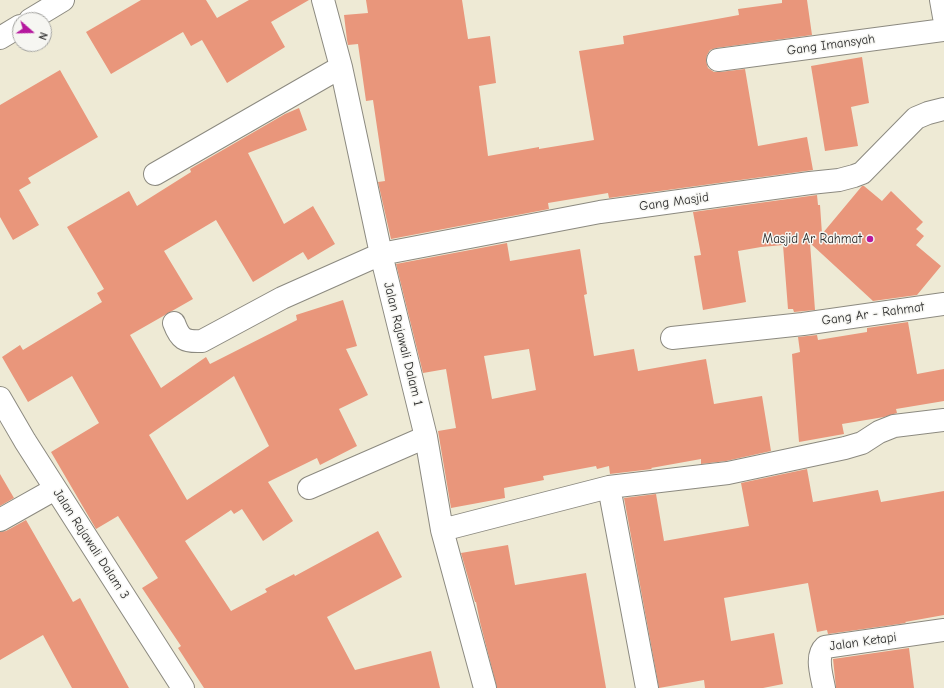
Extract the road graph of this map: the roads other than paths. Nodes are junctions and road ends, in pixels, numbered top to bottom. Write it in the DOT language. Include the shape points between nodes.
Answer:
graph roads {
  1 [pos="63,0"];
  2 [pos="323,0"];
  3 [pos="941,0"];
  4 [pos="43,12"];
  5 [pos="944,17"];
  6 [pos="944,30"];
  7 [pos="12,31"];
  8 [pos="0,38"];
  9 [pos="718,60"];
  10 [pos="341,67"];
  11 [pos="944,109"];
  12 [pos="155,174"];
  13 [pos="381,254"];
  14 [pos="944,304"];
  15 [pos="174,323"];
  16 [pos="672,338"];
  17 [pos="0,398"];
  18 [pos="944,420"];
  19 [pos="426,437"];
  20 [pos="609,487"];
  21 [pos="309,488"];
  22 [pos="56,489"];
  23 [pos="0,520"];
  24 [pos="442,530"];
  25 [pos="944,630"];
  26 [pos="183,688"];
  27 [pos="485,688"];
  28 [pos="648,688"];
  29 [pos="824,688"];
  1 -- 4 [label="street"];
  2 -- 10 [label="street, Jalan Rajawali Dalam 1"];
  3 -- 5 [label="street"];
  6 -- 9 [label="street, Gang Imansyah"];
  7 -- 8 [label="street"];
  10 -- 12 [label="street"];
  10 -- 13 [label="street, Jalan Rajawali Dalam 1"];
  11 -- 13 [label="street, Gang Masjid" via="916,118 862,172 839,180 600,212"];
  13 -- 15 [label="street, Gang Masjid" via="282,298 202,341 182,338"];
  13 -- 19 [label="street, Jalan Rajawali Dalam 1"];
  14 -- 16 [label="street, Gang Ar - Rahmat" via="803,324"];
  17 -- 22 [label="street, Jalan Rajawali Dalam 3"];
  18 -- 20 [label="street" via="894,426 862,443 845,448 728,473"];
  19 -- 21 [label="street"];
  19 -- 24 [label="street, Jalan Rajawali Dalam 1"];
  20 -- 24 [label="street"];
  20 -- 28 [label="street"];
  22 -- 23 [label="street"];
  22 -- 26 [label="street, Jalan Rajawali Dalam 3"];
  24 -- 27 [label="street, Jalan Rajawali Dalam 1"];
  25 -- 29 [label="street, Jalan Ketapi" via="825,646 820,657"];
}
